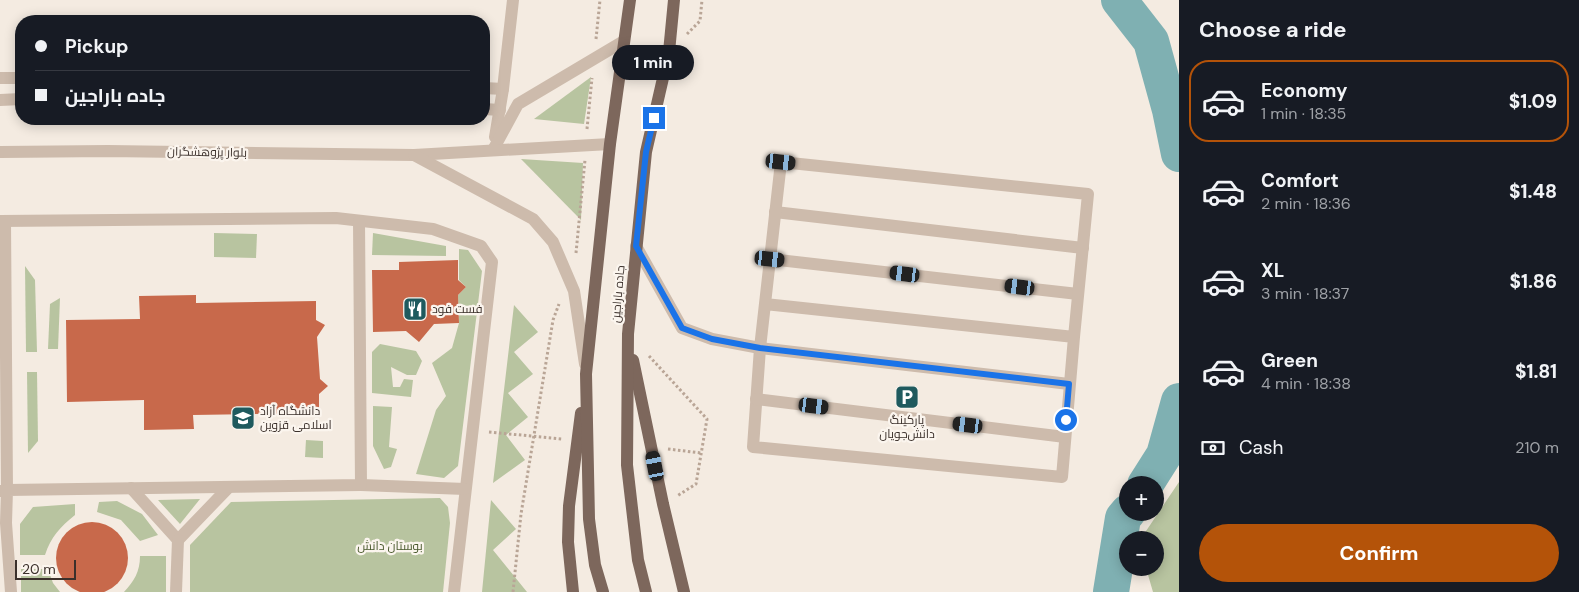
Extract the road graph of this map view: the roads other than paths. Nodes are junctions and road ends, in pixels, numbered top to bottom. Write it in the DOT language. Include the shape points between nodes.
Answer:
graph roads {
  1 [pos="513,0"];
  2 [pos="630,0"];
  3 [pos="674,0"];
  4 [pos="624,41"];
  5 [pos="0,78"];
  6 [pos="15,78"];
  7 [pos="490,89"];
  8 [pos="503,90"];
  9 [pos="0,100"];
  10 [pos="15,100"];
  11 [pos="490,109"];
  12 [pos="500,110"];
  13 [pos="610,144"];
  14 [pos="493,150"];
  15 [pos="0,152"];
  16 [pos="414,155"];
  17 [pos="775,212"];
  18 [pos="3,221"];
  19 [pos="359,221"];
  20 [pos="636,246"];
  21 [pos="1083,248"];
  22 [pos="770,259"];
  23 [pos="1078,294"];
  24 [pos="765,304"];
  25 [pos="628,334"];
  26 [pos="1074,337"];
  27 [pos="760,348"];
  28 [pos="586,374"];
  29 [pos="1069,384"];
  30 [pos="756,399"];
  31 [pos="1065,437"];
  32 [pos="361,485"];
  33 [pos="229,487"];
  34 [pos="131,488"];
  35 [pos="465,489"];
  36 [pos="4,490"];
  37 [pos="178,540"];
  38 [pos="11,592"];
  39 [pos="176,592"];
  40 [pos="454,592"];
  41 [pos="573,592"];
  42 [pos="603,592"];
  43 [pos="646,592"];
  44 [pos="684,592"];
  1 -- 8 [label="street"];
  2 -- 4 [label="main road, جاده باراجین"];
  3 -- 20 [label="main road, جاده باراجین" via="669,52 646,152"];
  4 -- 13 [label="main road, جاده باراجین"];
  4 -- 14 [label="street" via="518,104"];
  5 -- 6 [label="street"];
  7 -- 8 [label="street"];
  8 -- 12 [label="street"];
  9 -- 10 [label="street"];
  11 -- 12 [label="street"];
  12 -- 14 [label="street"];
  13 -- 14 [label="street, بلوار پژوهشگران"];
  13 -- 28 [label="main road, جاده باراجین"];
  14 -- 16 [label="street, بلوار پژوهشگران"];
  15 -- 16 [label="street, بلوار پژوهشگران"];
  16 -- 28 [label="street" via="533,219 553,242 574,291"];
  17 -- 21 [label="street"];
  17 -- 21 [label="street" via="781,162 1088,194"];
  17 -- 22 [label="street"];
  18 -- 19 [label="street" via="336,218"];
  18 -- 36 [label="street"];
  19 -- 32 [label="street"];
  19 -- 35 [label="street" via="433,229 481,246 492,262"];
  20 -- 25 [label="main road, جاده باراجین"];
  20 -- 27 [label="street" via="682,328 712,339"];
  21 -- 23 [label="street"];
  22 -- 23 [label="street"];
  22 -- 24 [label="street"];
  23 -- 26 [label="street"];
  24 -- 26 [label="street"];
  24 -- 27 [label="street"];
  25 -- 43 [label="main road, جاده باراجین" via="627,465 638,560"];
  25 -- 44 [label="main road" via="662,504"];
  26 -- 29 [label="street"];
  27 -- 29 [label="street"];
  27 -- 30 [label="street"];
  28 -- 41 [label="main road" via="569,506 568,542"];
  28 -- 42 [label="main road, جاده باراجین" via="589,519 595,565"];
  29 -- 31 [label="street"];
  30 -- 31 [label="street"];
  30 -- 31 [label="street" via="753,447 1062,477"];
  32 -- 33 [label="street"];
  32 -- 35 [label="street"];
  33 -- 34 [label="street"];
  33 -- 37 [label="street"];
  34 -- 36 [label="street"];
  34 -- 37 [label="street"];
  35 -- 40 [label="street"];
  36 -- 38 [label="street"];
  37 -- 39 [label="street"];
}
